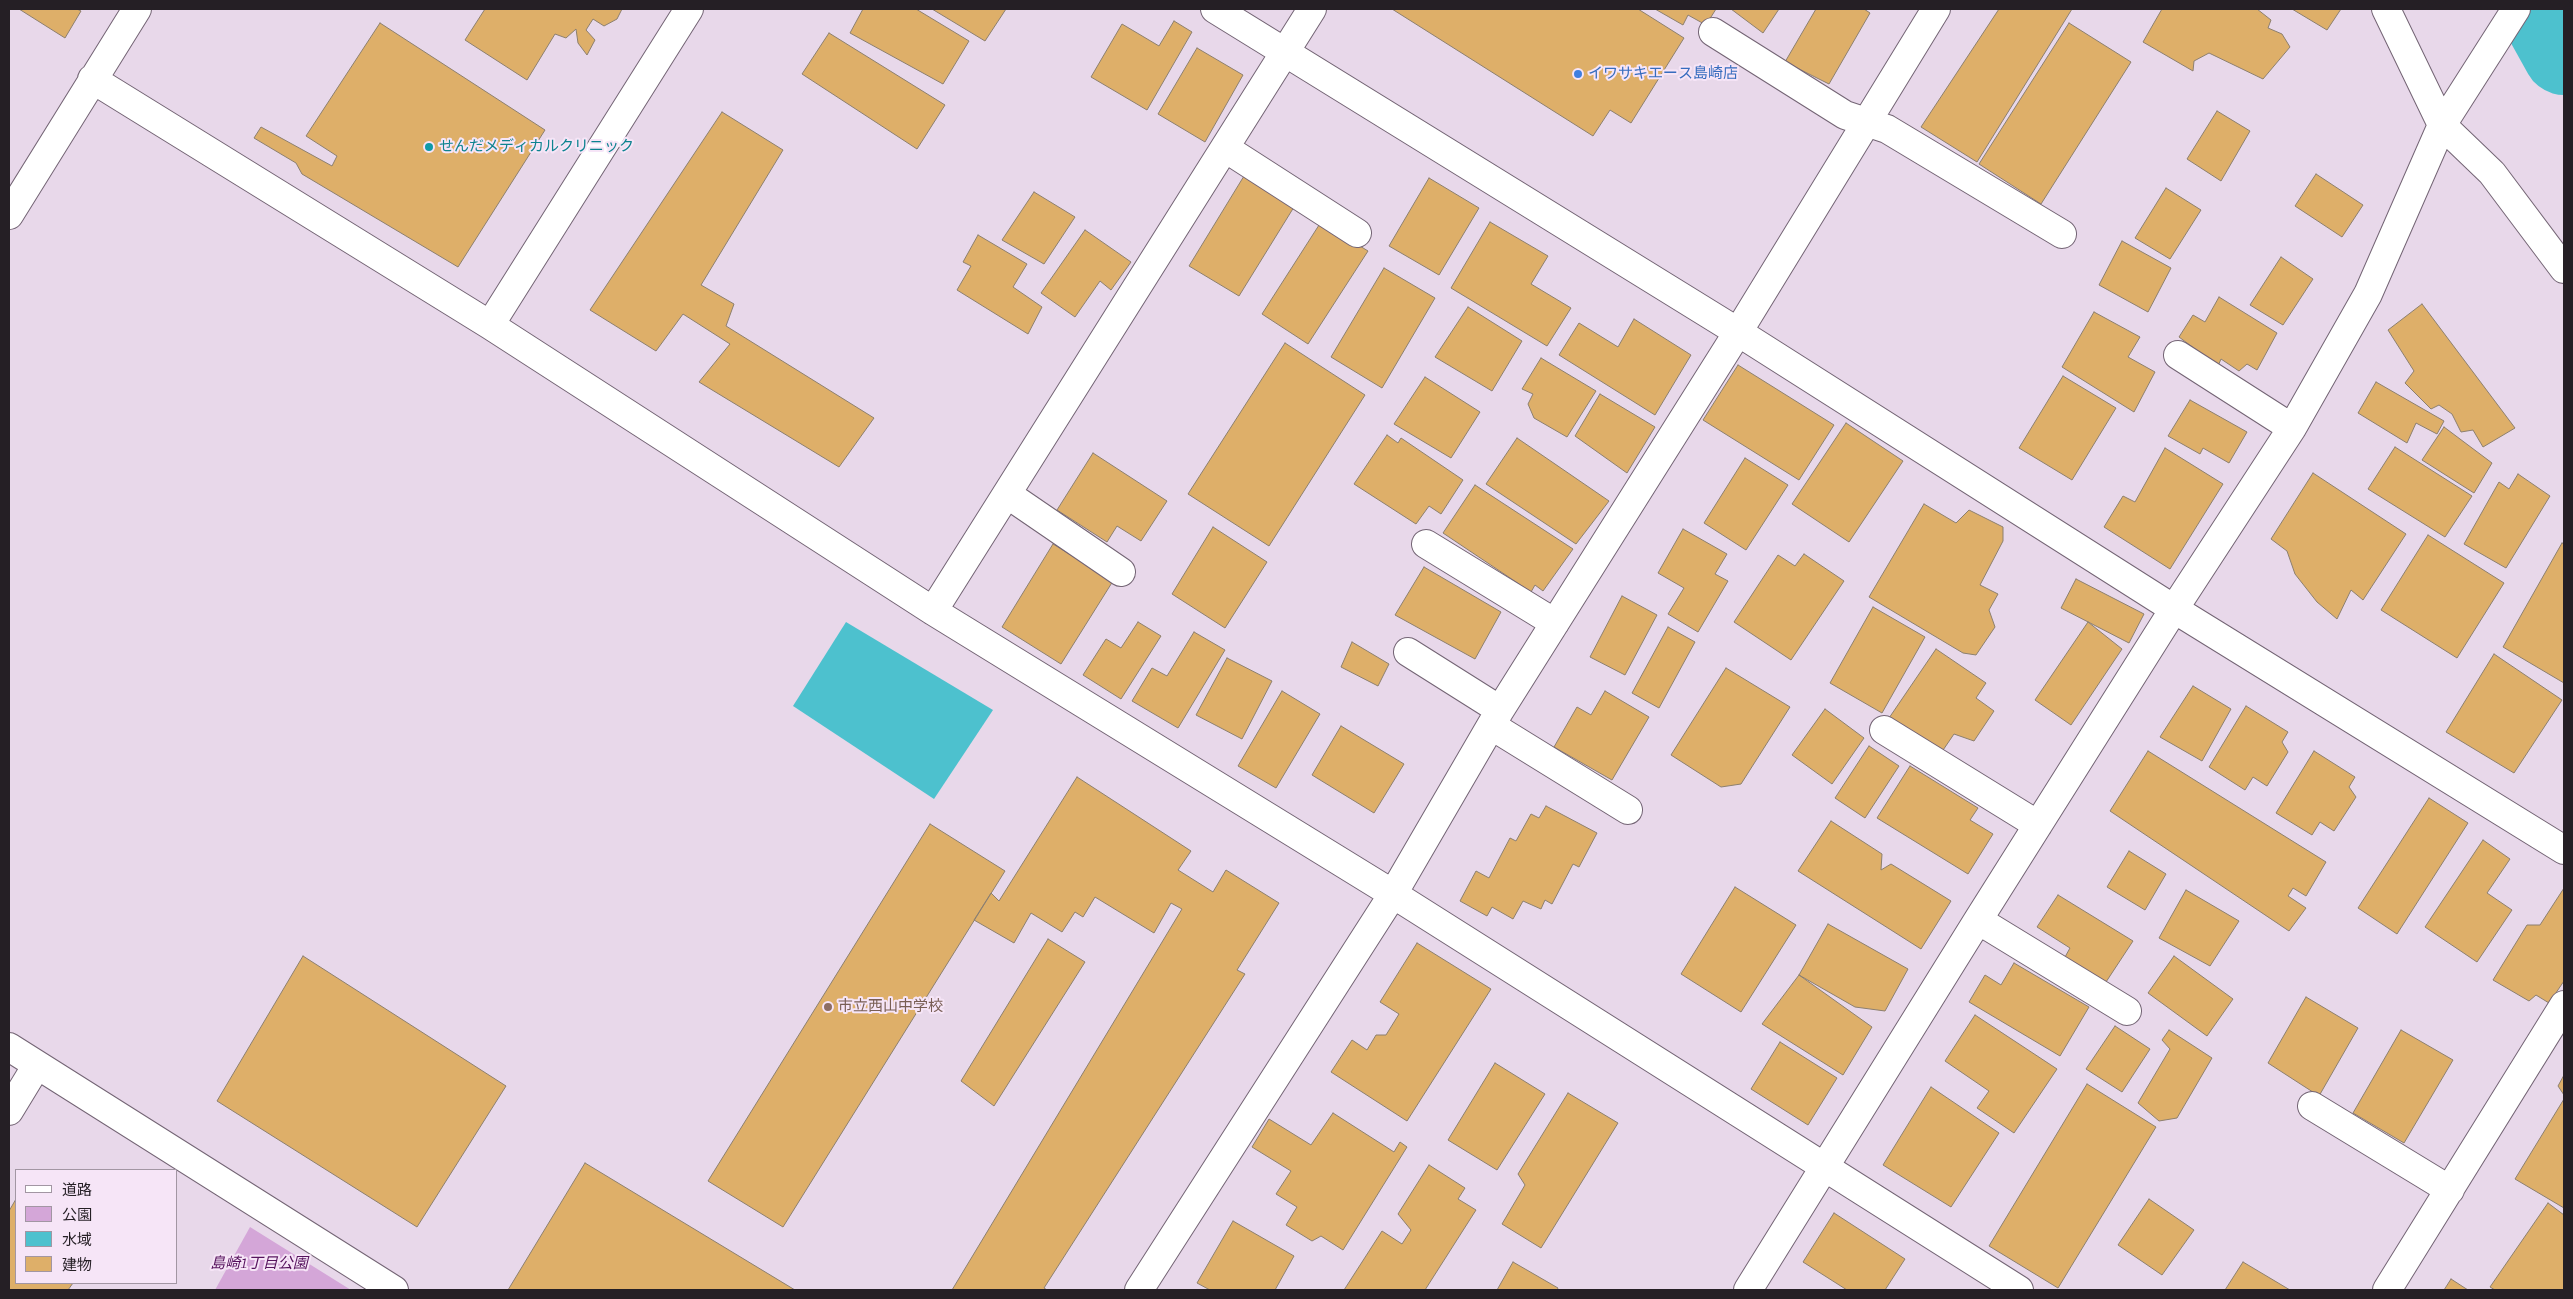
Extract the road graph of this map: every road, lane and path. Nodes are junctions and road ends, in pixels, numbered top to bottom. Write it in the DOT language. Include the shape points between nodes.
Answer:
graph roads {
  1 [pos="137,9"];
  2 [pos="689,9"];
  3 [pos="1215,9"];
  4 [pos="1312,9"];
  5 [pos="1936,9"];
  6 [pos="2386,9"];
  7 [pos="2516,9"];
  8 [pos="1713,32"];
  9 [pos="1285,52"];
  10 [pos="92,79"];
  11 [pos="1866,121"];
  12 [pos="2442,125"];
  13 [pos="1225,148"];
  14 [pos="9,215"];
  15 [pos="1357,233"];
  16 [pos="2062,234"];
  17 [pos="2564,269"];
  18 [pos="490,326"];
  19 [pos="1738,332"];
  20 [pos="2178,355"];
  21 [pos="2292,428"];
  22 [pos="1008,494"];
  23 [pos="1426,544"];
  24 [pos="1121,572"];
  25 [pos="2174,610"];
  26 [pos="933,611"];
  27 [pos="1555,623"];
  28 [pos="1408,652"];
  29 [pos="1496,718"];
  30 [pos="1884,730"];
  31 [pos="1628,810"];
  32 [pos="2038,825"];
  33 [pos="2564,850"];
  34 [pos="1393,894"];
  35 [pos="1978,920"];
  36 [pos="2564,1005"];
  37 [pos="2127,1011"];
  38 [pos="9,1047"];
  39 [pos="37,1065"];
  40 [pos="2312,1106"];
  41 [pos="9,1111"];
  42 [pos="1824,1168"];
  43 [pos="2450,1190"];
  44 [pos="394,1290"];
  45 [pos="1139,1290"];
  46 [pos="1748,1290"];
  47 [pos="2019,1290"];
  48 [pos="2387,1290"];
  1 -- 10 [label="street"];
  2 -- 18 [label="street"];
  3 -- 9 [label="street"];
  4 -- 9 [label="street"];
  5 -- 11 [label="street"];
  6 -- 12 [label="street"];
  7 -- 12 [label="street"];
  8 -- 11 [label="street" via="1845,115"];
  9 -- 13 [label="street"];
  9 -- 19 [label="street"];
  10 -- 14 [label="street"];
  10 -- 18 [label="street"];
  11 -- 16 [label="street" via="1887,129"];
  11 -- 19 [label="street"];
  12 -- 17 [label="street" via="2492,173"];
  12 -- 21 [label="street" via="2368,294"];
  13 -- 15 [label="street"];
  13 -- 22 [label="street"];
  18 -- 26 [label="street"];
  19 -- 25 [label="street"];
  19 -- 27 [label="street"];
  20 -- 21 [label="street"];
  21 -- 25 [label="street"];
  22 -- 24 [label="street"];
  22 -- 26 [label="street"];
  23 -- 27 [label="street"];
  25 -- 32 [label="street"];
  25 -- 33 [label="street"];
  26 -- 34 [label="street"];
  27 -- 29 [label="street"];
  28 -- 29 [label="street"];
  29 -- 31 [label="street"];
  29 -- 34 [label="street"];
  30 -- 32 [label="street"];
  32 -- 35 [label="street"];
  34 -- 42 [label="street"];
  34 -- 45 [label="street"];
  35 -- 37 [label="street"];
  35 -- 42 [label="street"];
  36 -- 43 [label="street"];
  38 -- 39 [label="street"];
  39 -- 41 [label="street"];
  39 -- 44 [label="street"];
  40 -- 43 [label="street"];
  42 -- 46 [label="street"];
  42 -- 47 [label="street"];
  43 -- 48 [label="street"];
}
